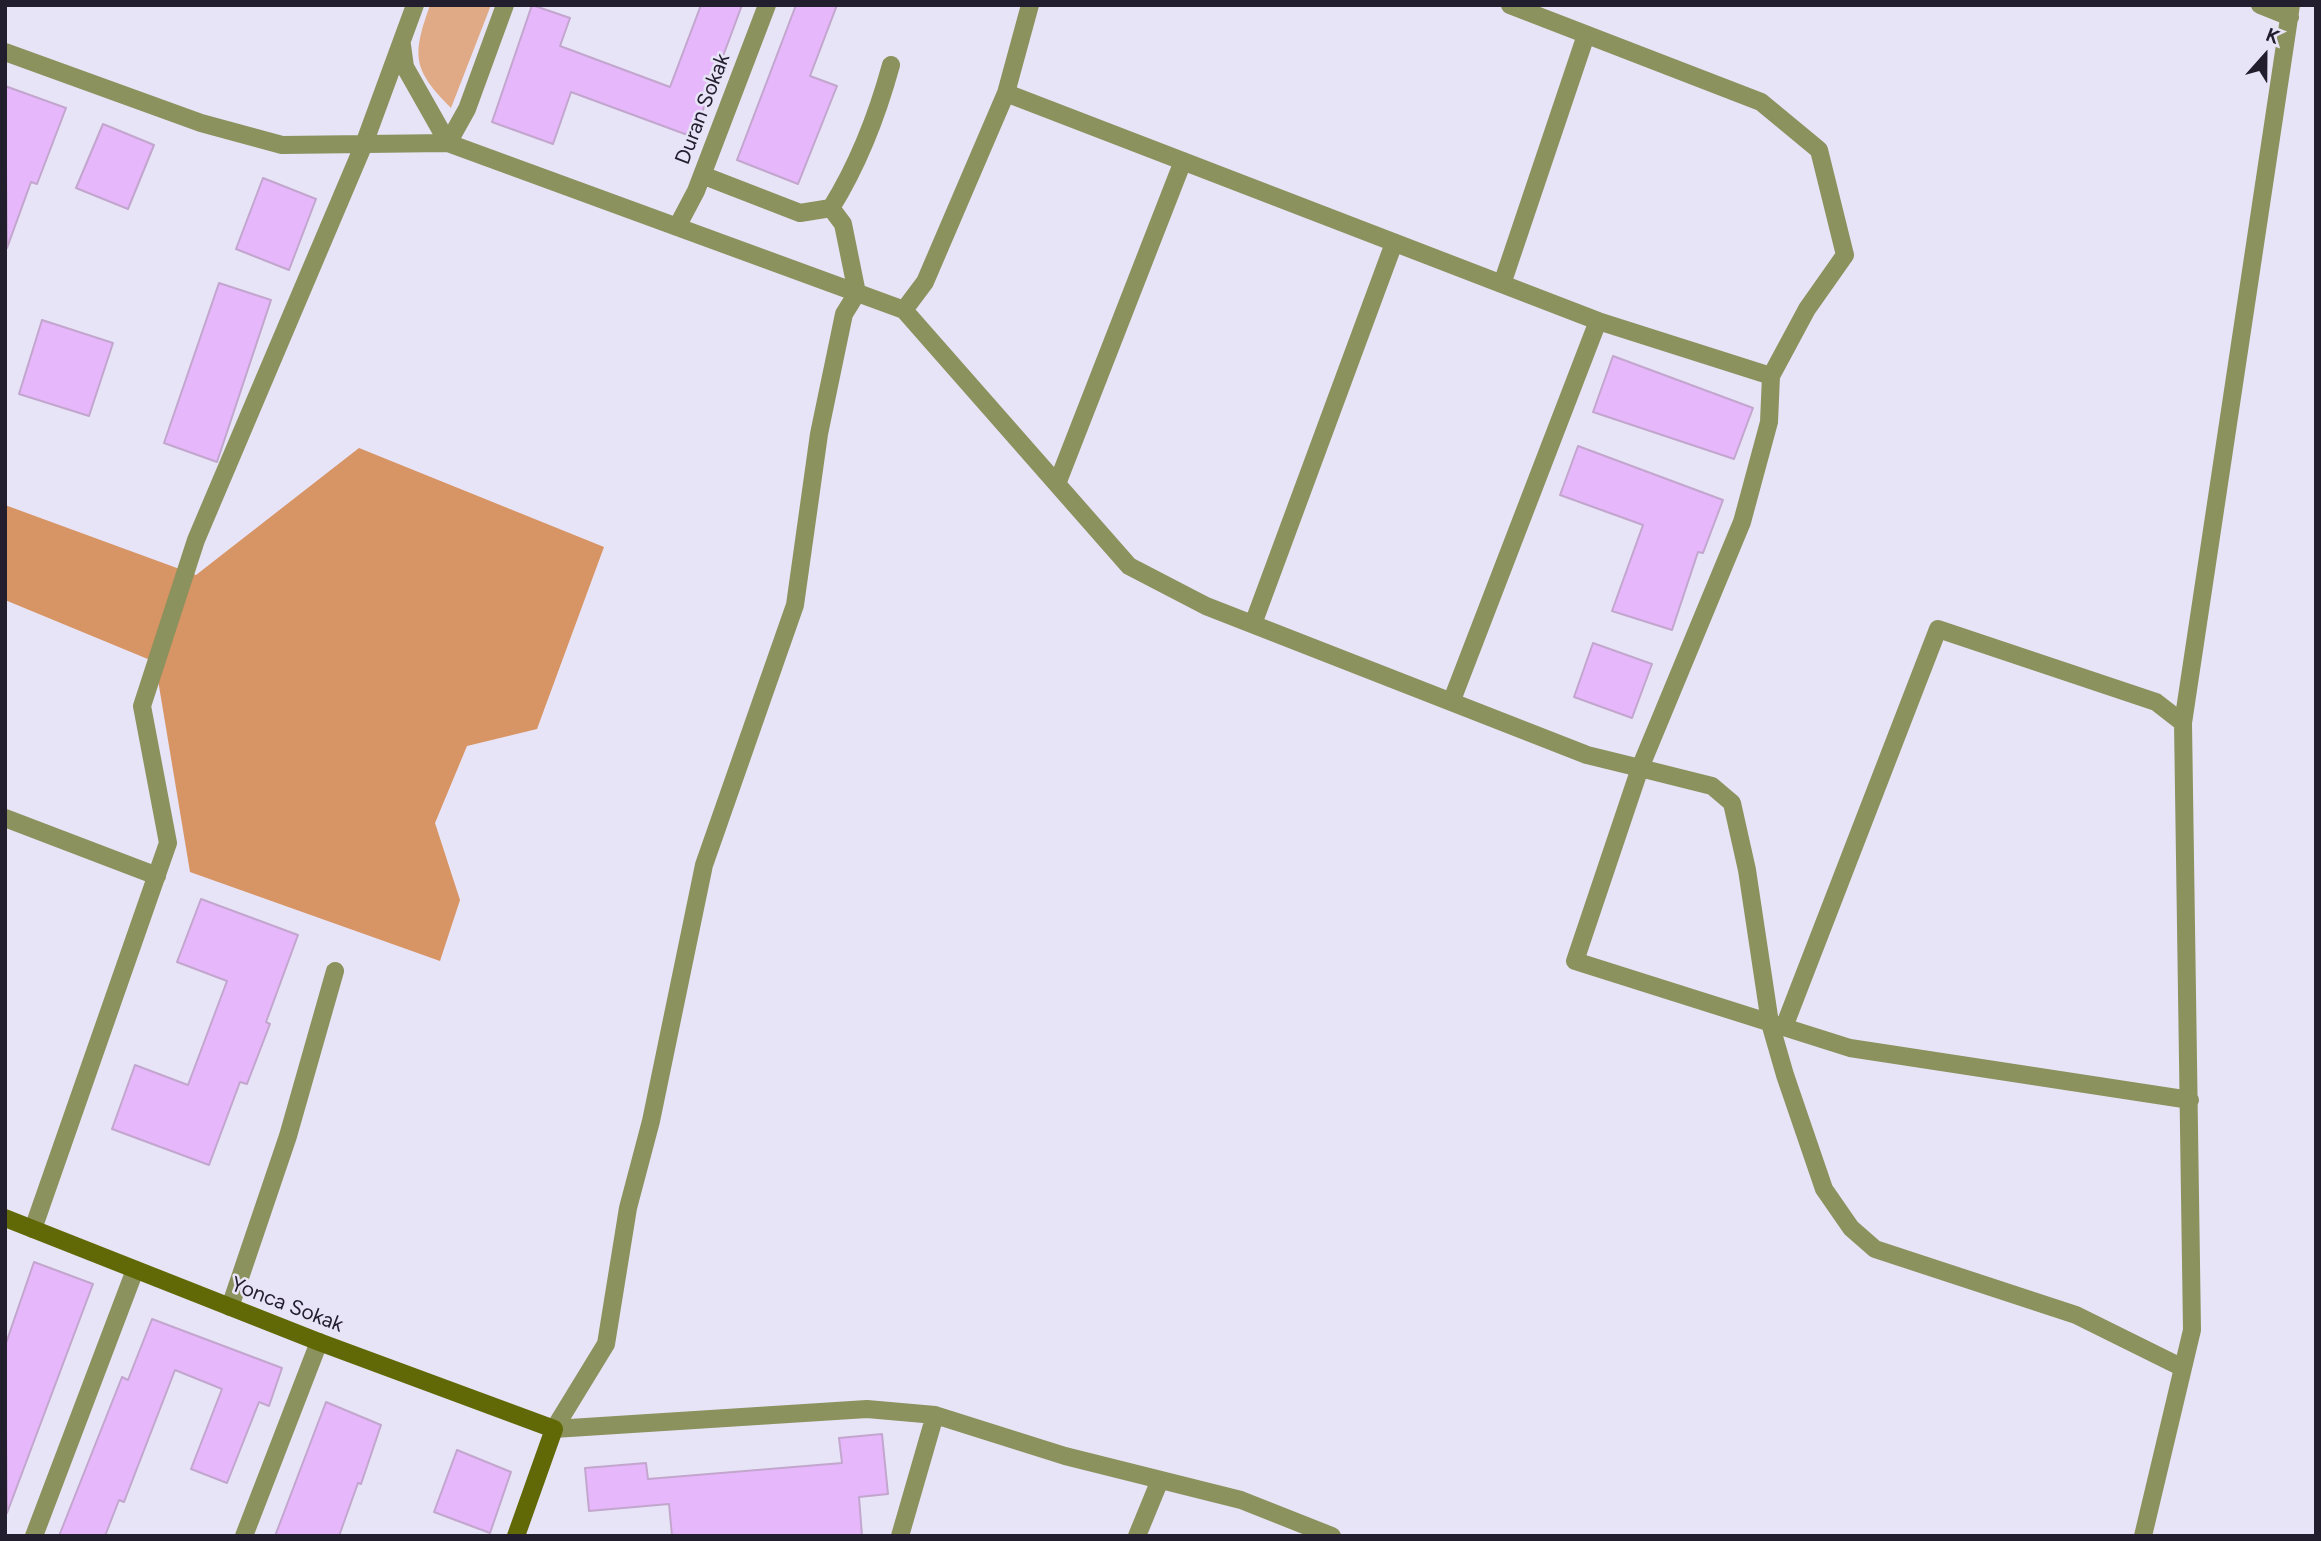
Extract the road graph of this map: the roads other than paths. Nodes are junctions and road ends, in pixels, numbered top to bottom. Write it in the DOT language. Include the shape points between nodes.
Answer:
graph roads {
  1 [pos="415,5"];
  2 [pos="505,5"];
  3 [pos="767,5"];
  4 [pos="1030,5"];
  5 [pos="1510,5"];
  6 [pos="2260,5"];
  7 [pos="2291,11"];
  8 [pos="1586,35"];
  9 [pos="402,40"];
  10 [pos="5,52"];
  11 [pos="891,65"];
  12 [pos="1006,93"];
  13 [pos="448,143"];
  14 [pos="364,144"];
  15 [pos="1183,161"];
  16 [pos="702,175"];
  17 [pos="831,208"];
  18 [pos="677,227"];
  19 [pos="1394,243"];
  20 [pos="1502,284"];
  21 [pos="857,293"];
  22 [pos="904,310"];
  23 [pos="1598,321"];
  24 [pos="1771,376"];
  25 [pos="1056,484"];
  26 [pos="1253,624"];
  27 [pos="1452,700"];
  28 [pos="2183,723"];
  29 [pos="1640,768"];
  30 [pos="5,818"];
  31 [pos="157,876"];
  32 [pos="335,971"];
  33 [pos="1777,1025"];
  34 [pos="2190,1100"];
  35 [pos="5,1218"];
  36 [pos="33,1229"];
  37 [pos="135,1270"];
  38 [pos="230,1307"];
  39 [pos="319,1342"];
  40 [pos="2183,1368"];
  41 [pos="934,1415"];
  42 [pos="554,1429"];
  43 [pos="1160,1480"];
  44 [pos="34,1536"];
  45 [pos="244,1536"];
  46 [pos="516,1536"];
  47 [pos="900,1536"];
  48 [pos="1137,1536"];
  49 [pos="1332,1536"];
  50 [pos="2143,1536"];
  1 -- 9 [label="street"];
  2 -- 13 [label="street" via="467,109"];
  3 -- 16 [label="street, Duran Sokak"];
  4 -- 12 [label="street"];
  5 -- 8 [label="street"];
  6 -- 7 [label="street"];
  7 -- 28 [label="street"];
  8 -- 20 [label="street"];
  8 -- 24 [label="street" via="1761,102 1819,150 1844,255 1807,309"];
  9 -- 13 [label="street" via="405,67"];
  9 -- 14 [label="street"];
  10 -- 14 [label="street" via="201,123 282,145"];
  11 -- 17 [label="street" via="854,171"];
  12 -- 15 [label="street"];
  12 -- 22 [label="street" via="925,282"];
  13 -- 14 [label="street"];
  13 -- 18 [label="street"];
  14 -- 31 [label="street" via="196,540 142,706 168,843"];
  15 -- 19 [label="street"];
  15 -- 25 [label="street"];
  16 -- 17 [label="street" via="800,213"];
  16 -- 18 [label="street, Duran Sokak"];
  17 -- 21 [label="street" via="843,224"];
  18 -- 21 [label="street"];
  19 -- 20 [label="street"];
  19 -- 26 [label="street"];
  20 -- 23 [label="street"];
  21 -- 22 [label="street"];
  21 -- 42 [label="street" via="844,314 819,434 795,606 704,865 660,1081 628,1208 607,1344"];
  22 -- 25 [label="street"];
  23 -- 24 [label="street"];
  23 -- 27 [label="street"];
  24 -- 29 [label="street" via="1769,422 1742,522"];
  25 -- 26 [label="street" via="1129,566 1206,606"];
  26 -- 27 [label="street"];
  27 -- 29 [label="street" via="1587,755"];
  28 -- 33 [label="street" via="2156,702 1938,629"];
  28 -- 34 [label="street"];
  29 -- 33 [label="street" via="1712,786 1732,803"];
  29 -- 33 [label="street" via="1575,961"];
  30 -- 31 [label="street"];
  31 -- 36 [label="street"];
  32 -- 38 [label="street" via="288,1136"];
  33 -- 34 [label="street" via="1850,1048"];
  33 -- 40 [label="street" via="1785,1075 1824,1189 1851,1228 1875,1250 2076,1315"];
  34 -- 40 [label="street" via="2192,1330"];
  35 -- 36 [label="street, Yonca Sokak"];
  36 -- 37 [label="street, Yonca Sokak"];
  37 -- 38 [label="street, Yonca Sokak"];
  37 -- 44 [label="street"];
  38 -- 39 [label="street, Yonca Sokak"];
  39 -- 42 [label="street, Yonca Sokak"];
  39 -- 45 [label="street"];
  40 -- 50 [label="street"];
  41 -- 42 [label="street" via="867,1409"];
  41 -- 43 [label="street"];
  41 -- 47 [label="street"];
  42 -- 46 [label="street"];
  43 -- 48 [label="street"];
  43 -- 49 [label="street" via="1241,1500"];
}
